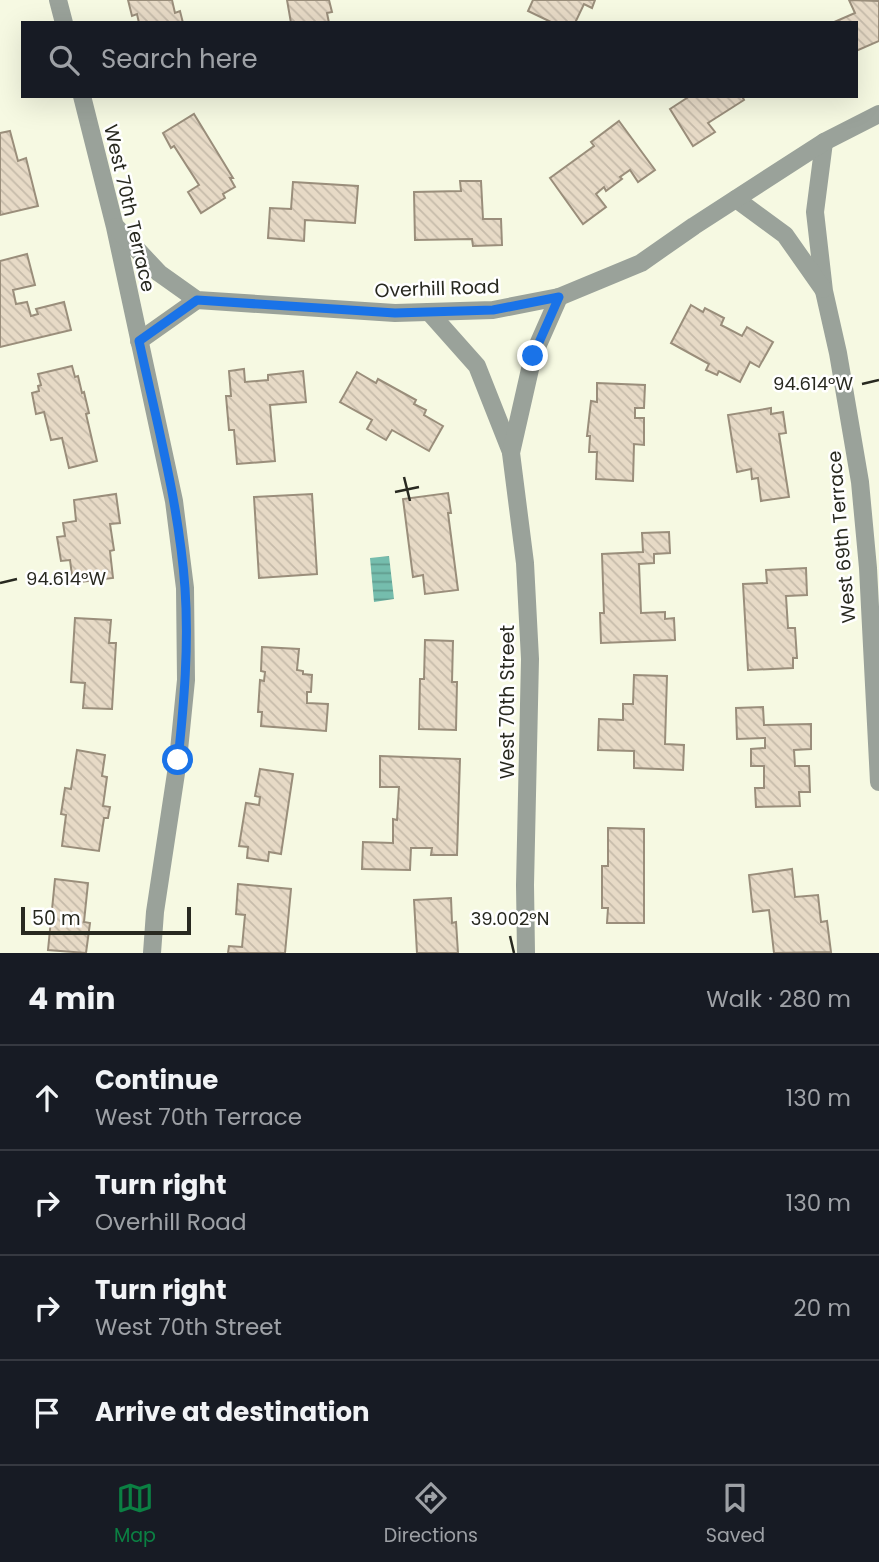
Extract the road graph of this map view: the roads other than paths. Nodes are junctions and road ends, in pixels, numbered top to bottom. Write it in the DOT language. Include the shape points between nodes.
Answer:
graph roads {
  1 [pos="58,0"];
  2 [pos="63,21"];
  3 [pos="83,98"];
  4 [pos="879,114"];
  5 [pos="824,142"];
  6 [pos="736,200"];
  7 [pos="115,227"];
  8 [pos="824,291"];
  9 [pos="559,297"];
  10 [pos="197,300"];
  11 [pos="429,312"];
  12 [pos="139,341"];
  13 [pos="512,453"];
  14 [pos="879,782"];
  15 [pos="152,953"];
  16 [pos="526,953"];
  1 -- 2 [label="street"];
  3 -- 7 [label="street, West 70th Terrace"];
  4 -- 5 [label="street, Overhill Road"];
  5 -- 6 [label="street, Overhill Road"];
  5 -- 8 [label="street, West 69th Terrace" via="815,212"];
  6 -- 8 [label="street, West 69th Terrace" via="785,235"];
  6 -- 9 [label="street, Overhill Road" via="641,263"];
  7 -- 10 [label="street" via="159,273"];
  7 -- 12 [label="street, West 70th Terrace"];
  8 -- 14 [label="street, West 69th Terrace" via="860,482"];
  9 -- 11 [label="street, Overhill Road" via="493,310"];
  9 -- 13 [label="street, West 70th Street" via="533,356"];
  10 -- 11 [label="street, Overhill Road"];
  10 -- 12 [label="street"];
  11 -- 13 [label="street, West 70th Street" via="477,366"];
  12 -- 15 [label="street, West 70th Terrace" via="174,500 185,588 186,680"];
  13 -- 16 [label="street, West 70th Street" via="530,659"];
}
